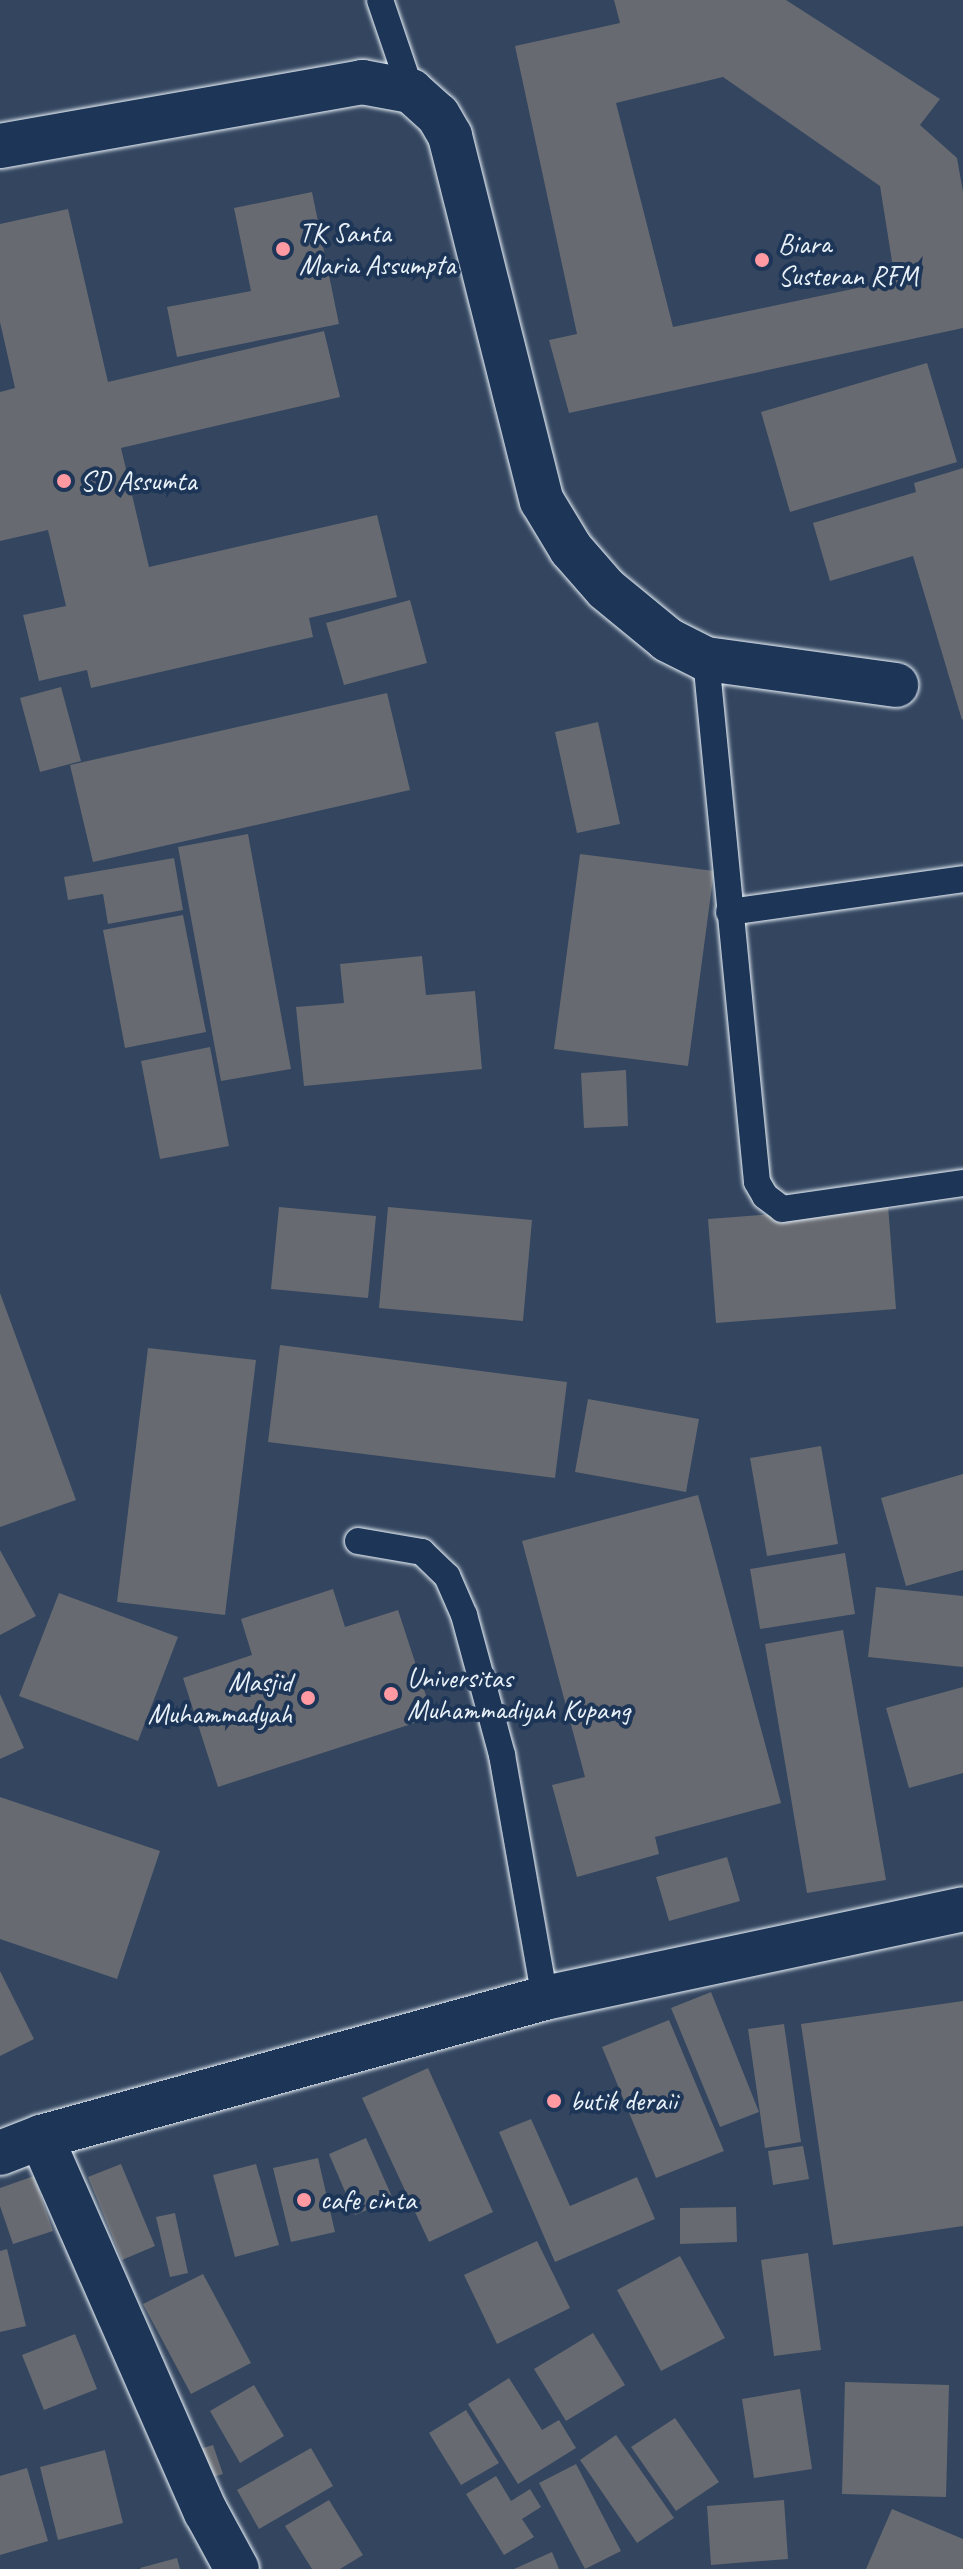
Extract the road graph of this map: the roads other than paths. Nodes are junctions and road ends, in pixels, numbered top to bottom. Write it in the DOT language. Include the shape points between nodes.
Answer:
graph roads {
  1 [pos="380,0"];
  2 [pos="411,91"];
  3 [pos="0,146"];
  4 [pos="706,659"];
  5 [pos="896,685"];
  6 [pos="963,879"];
  7 [pos="729,912"];
  8 [pos="963,1183"];
  9 [pos="358,1541"];
  10 [pos="963,1909"];
  11 [pos="545,1998"];
  12 [pos="12,2145"];
  13 [pos="237,2569"];
  1 -- 2 [label="lane"];
  2 -- 3 [label="street" via="362,82"];
  2 -- 4 [label="street" via="438,115 450,136 542,501 571,549 606,589 668,640"];
  4 -- 5 [label="street"];
  4 -- 7 [label="lane"];
  6 -- 7 [label="lane"];
  7 -- 8 [label="lane" via="757,1182 765,1196 782,1209"];
  9 -- 11 [label="lane" via="422,1552 447,1576 464,1615 502,1755"];
  10 -- 11 [label="street"];
  11 -- 12 [label="street"];
  12 -- 13 [label="street"];
}
